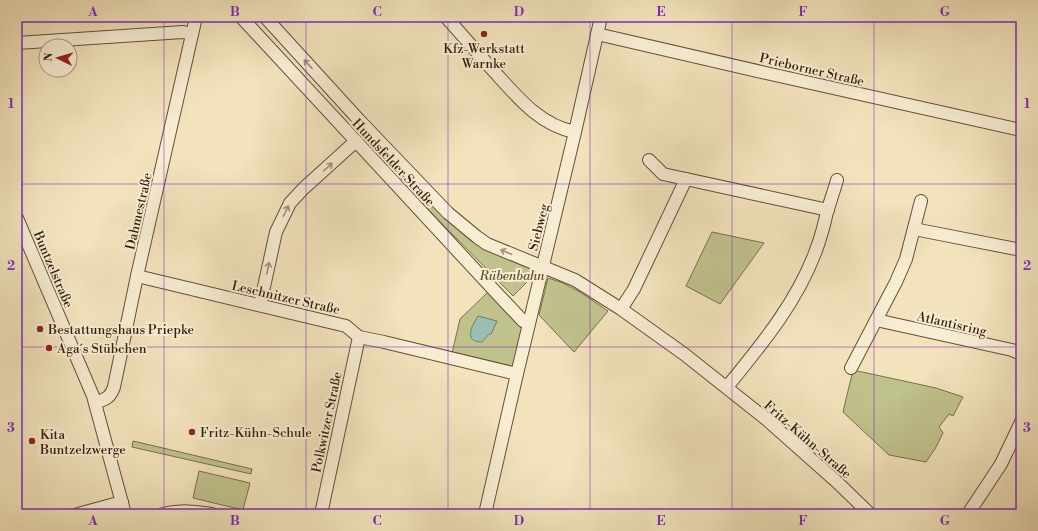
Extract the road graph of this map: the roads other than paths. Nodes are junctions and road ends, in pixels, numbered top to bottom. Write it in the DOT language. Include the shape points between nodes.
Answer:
graph roads {
  1 [pos="196,17"];
  2 [pos="241,17"];
  3 [pos="265,17"];
  4 [pos="446,17"];
  5 [pos="601,17"];
  6 [pos="192,34"];
  7 [pos="597,34"];
  8 [pos="17,43"];
  9 [pos="1021,130"];
  10 [pos="575,132"];
  11 [pos="356,141"];
  12 [pos="649,160"];
  13 [pos="686,179"];
  14 [pos="837,180"];
  15 [pos="921,201"];
  16 [pos="828,210"];
  17 [pos="17,218"];
  18 [pos="914,229"];
  19 [pos="1021,250"];
  20 [pos="542,267"];
  21 [pos="137,276"];
  22 [pos="260,305"];
  23 [pos="621,309"];
  24 [pos="876,320"];
  25 [pos="529,323"];
  26 [pos="359,337"];
  27 [pos="1021,354"];
  28 [pos="851,368"];
  29 [pos="517,374"];
  30 [pos="727,388"];
  31 [pos="95,403"];
  32 [pos="1021,422"];
  33 [pos="122,502"];
  34 [pos="78,514"];
  35 [pos="125,514"];
  36 [pos="163,514"];
  37 [pos="212,514"];
  38 [pos="320,514"];
  39 [pos="485,514"];
  40 [pos="870,514"];
  41 [pos="968,514"];
  1 -- 6 [label="street, Dahmestraße"];
  2 -- 11 [label="street, Hundsfelder Straße"];
  20 -- 3 [label="street, Hundsfelder Straße, one-way" via="487,244 448,213"];
  4 -- 10 [label="street" via="518,98 552,125"];
  5 -- 7 [label="street, Siebweg"];
  6 -- 8 [label="street" via="183,32"];
  6 -- 21 [label="street, Dahmestraße"];
  7 -- 9 [label="street, Prieborner Straße"];
  7 -- 10 [label="street, Siebweg"];
  10 -- 20 [label="street, Siebweg"];
  22 -- 11 [label="street, one-way" via="276,232 290,203"];
  11 -- 25 [label="street, Hundsfelder Straße" via="523,321"];
  12 -- 13 [label="street" via="663,174"];
  13 -- 16 [label="street"];
  13 -- 23 [label="street" via="634,289"];
  14 -- 16 [label="street"];
  15 -- 18 [label="street"];
  16 -- 30 [label="street" via="815,254 784,314"];
  17 -- 31 [label="street, Buntzelstraße"];
  18 -- 19 [label="street"];
  18 -- 24 [label="street" via="906,259"];
  20 -- 23 [label="street, Fritz-Kühn-Straße" via="575,280"];
  20 -- 25 [label="street, Siebweg"];
  21 -- 22 [label="street, Leschnitzer Straße"];
  21 -- 31 [label="street, Dahmestraße" via="114,387 107,398"];
  22 -- 26 [label="street, Leschnitzer Straße" via="346,326"];
  23 -- 30 [label="street, Fritz-Kühn-Straße"];
  24 -- 27 [label="street, Atlantisring"];
  24 -- 28 [label="street"];
  25 -- 29 [label="street, Siebweg"];
  26 -- 29 [label="street, Leschnitzer Straße"];
  26 -- 38 [label="street, Polkwitzer Straße"];
  29 -- 39 [label="street, Siebweg"];
  30 -- 40 [label="street, Fritz-Kühn-Straße" via="800,448"];
  31 -- 33 [label="street, Buntzelstraße"];
  32 -- 41 [label="street" via="1001,464"];
  33 -- 34 [label="street"];
  33 -- 35 [label="street, Buntzelstraße"];
  36 -- 37 [label="street" via="190,510"];
}
